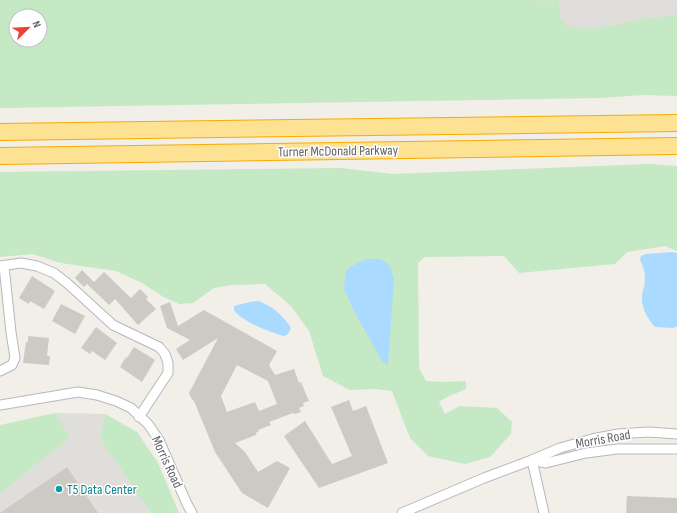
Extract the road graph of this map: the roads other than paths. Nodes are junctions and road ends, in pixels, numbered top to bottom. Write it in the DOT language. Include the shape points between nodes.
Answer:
graph roads {
  1 [pos="677,123"];
  2 [pos="0,132"];
  3 [pos="677,146"];
  4 [pos="0,156"];
  5 [pos="2,266"];
  6 [pos="0,371"];
  7 [pos="0,405"];
  8 [pos="139,417"];
  9 [pos="677,434"];
  10 [pos="677,449"];
  11 [pos="532,460"];
  12 [pos="192,513"];
  13 [pos="402,513"];
  14 [pos="544,513"];
  1 -- 2 [label="highway, Turner McDonald Parkway"];
  3 -- 4 [label="highway, Turner McDonald Parkway"];
  5 -- 6 [label="street" via="15,358 9,368"];
  5 -- 8 [label="street" via="21,263 38,266 54,273 113,325 159,347 165,354 168,373"];
  7 -- 8 [label="street, Morris Road" via="78,392 116,401 131,408"];
  8 -- 12 [label="street, Morris Road" via="148,424 159,440"];
  9 -- 11 [label="street, Morris Road" via="618,434 560,448"];
  10 -- 11 [label="street, Morris Road" via="617,448 546,463"];
  11 -- 13 [label="street, Morris Road"];
  11 -- 14 [label="street"];
}
